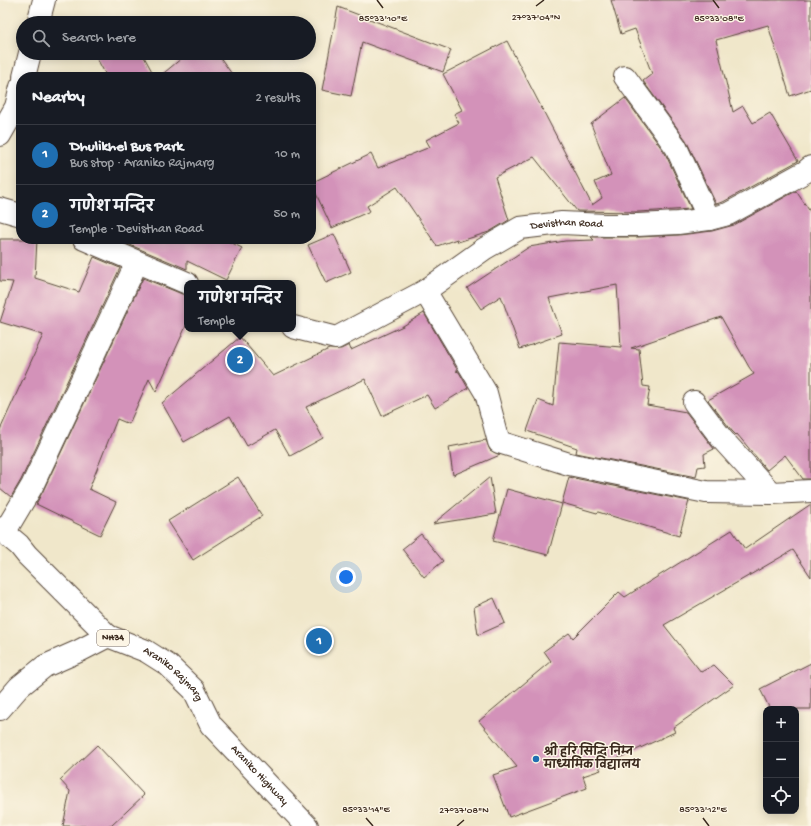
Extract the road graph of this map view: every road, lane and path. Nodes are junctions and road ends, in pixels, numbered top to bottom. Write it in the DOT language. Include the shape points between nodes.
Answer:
graph roads {
  1 [pos="44,0"];
  2 [pos="40,16"];
  3 [pos="28,60"];
  4 [pos="25,72"];
  5 [pos="625,77"];
  6 [pos="16,107"];
  7 [pos="0,135"];
  8 [pos="811,168"];
  9 [pos="0,209"];
  10 [pos="16,214"];
  11 [pos="709,219"];
  12 [pos="96,244"];
  13 [pos="137,262"];
  14 [pos="184,282"];
  15 [pos="425,291"];
  16 [pos="296,328"];
  17 [pos="694,402"];
  18 [pos="811,491"];
  19 [pos="771,493"];
  20 [pos="2,531"];
  21 [pos="108,636"];
  22 [pos="0,709"];
  23 [pos="211,725"];
  24 [pos="307,826"];
  1 -- 2 [label="main road"];
  3 -- 4 [label="main road"];
  5 -- 11 [label="main road" via="676,147"];
  6 -- 7 [label="main road"];
  8 -- 11 [label="main road, Devisthan Road" via="728,214"];
  9 -- 10 [label="main road"];
  11 -- 15 [label="main road, Devisthan Road" via="638,225 562,223 520,228 484,249"];
  12 -- 13 [label="main road"];
  13 -- 14 [label="main road"];
  13 -- 20 [label="main road" via="32,486"];
  15 -- 16 [label="main road, Devisthan Road" via="336,338"];
  15 -- 19 [label="main road" via="486,393 499,442 569,464 706,492"];
  17 -- 19 [label="main road" via="722,439"];
  18 -- 19 [label="main road"];
  20 -- 21 [label="main road" via="19,545"];
  21 -- 22 [label="main road, NH34" via="45,666 19,687"];
  21 -- 23 [label="main road, Araniko Rajmarg / NH34" via="146,651 168,666 194,690"];
  23 -- 24 [label="main road, Araniko Highway / NH34"];
}
